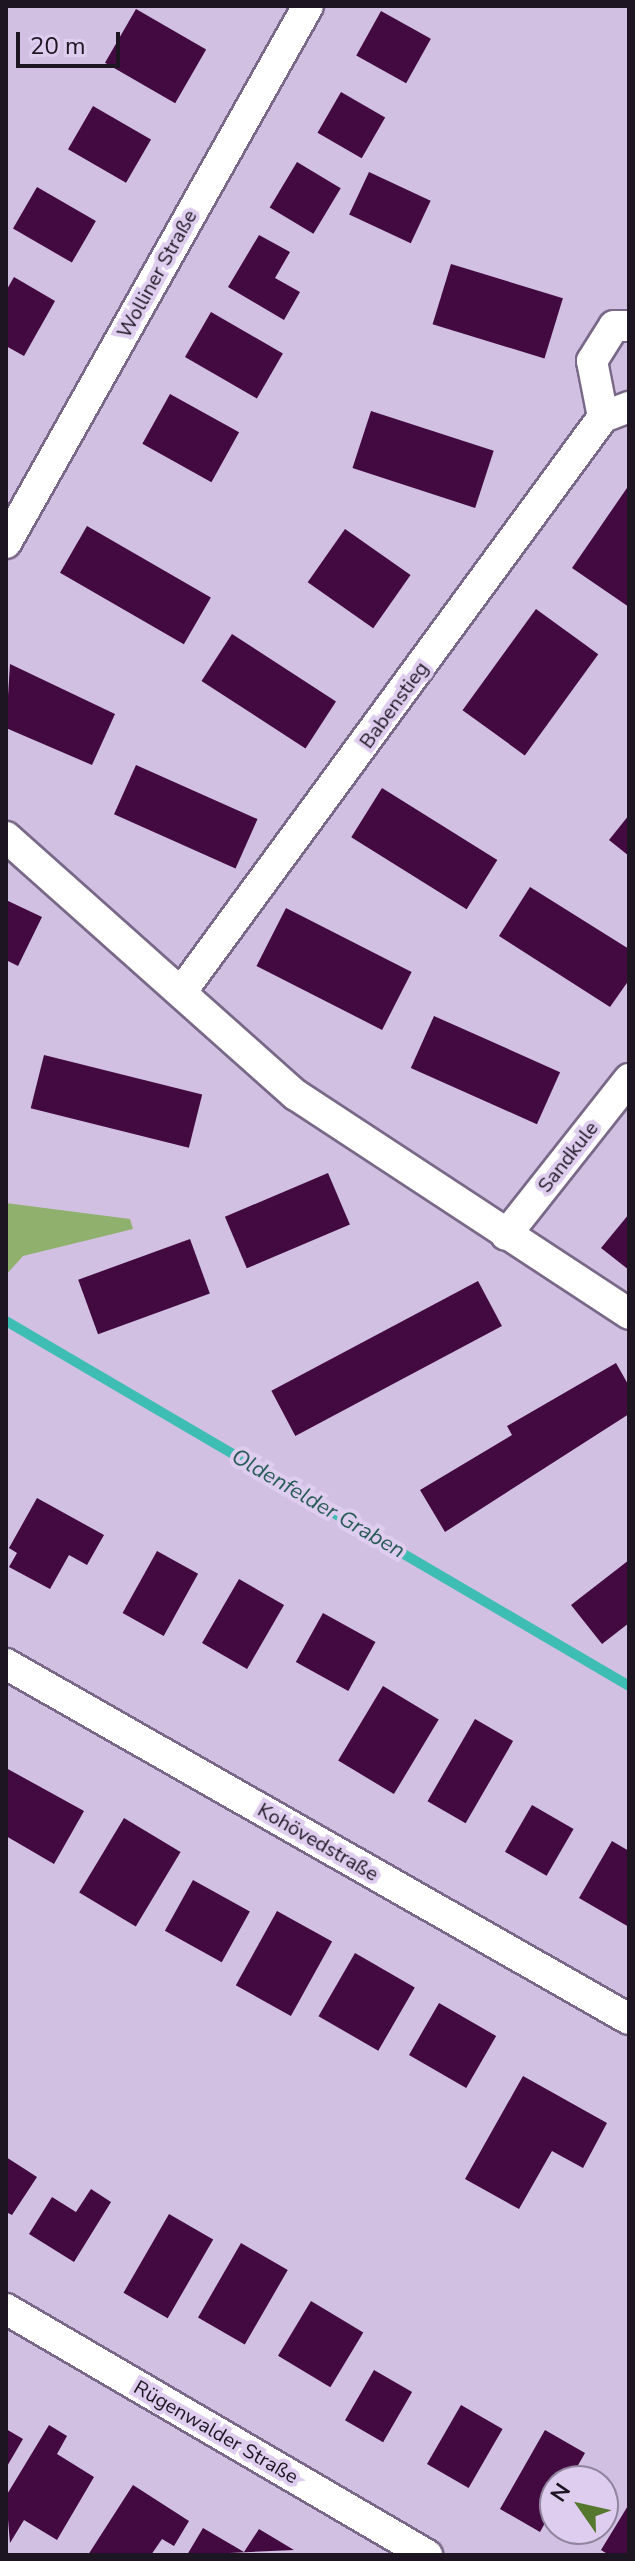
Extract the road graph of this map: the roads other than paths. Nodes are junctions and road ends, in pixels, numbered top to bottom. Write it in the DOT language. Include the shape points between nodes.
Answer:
graph roads {
  1 [pos="308,6"];
  2 [pos="629,326"];
  3 [pos="616,412"];
  4 [pos="7,539"];
  5 [pos="6,837"];
  6 [pos="182,991"];
  7 [pos="629,1079"];
  8 [pos="506,1235"];
  9 [pos="629,1314"];
  10 [pos="6,1664"];
  11 [pos="629,2019"];
  12 [pos="6,2309"];
  13 [pos="427,2555"];
  1 -- 4 [label="street, Wolliner Straße"];
  2 -- 3 [label="street, Babenstieg" via="614,326 592,361"];
  3 -- 6 [label="street, Babenstieg"];
  5 -- 6 [label="street"];
  6 -- 8 [label="street" via="296,1095"];
  7 -- 8 [label="street, Sandkule"];
  8 -- 9 [label="street"];
  10 -- 11 [label="street, Kohövedstraße"];
  12 -- 13 [label="street, Rügenwalder Straße"];
}
